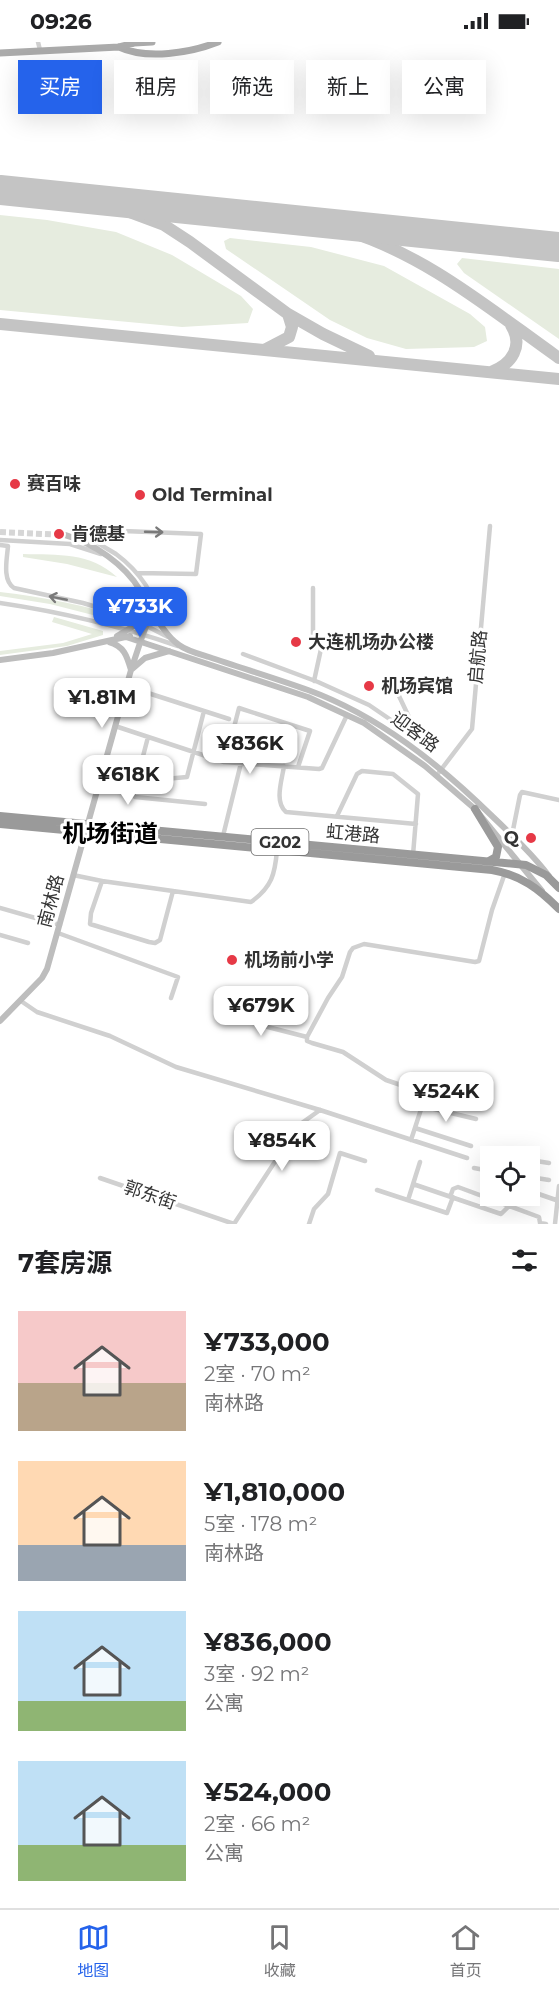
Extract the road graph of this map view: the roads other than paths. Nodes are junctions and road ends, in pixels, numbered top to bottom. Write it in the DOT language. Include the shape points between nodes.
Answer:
graph roads {
  1 [pos="38,42"];
  2 [pos="152,42"];
  3 [pos="218,42"];
  4 [pos="119,45"];
  5 [pos="40,50"];
  6 [pos="0,53"];
  7 [pos="490,526"];
  8 [pos="65,535"];
  9 [pos="0,540"];
  10 [pos="0,545"];
  11 [pos="104,555"];
  12 [pos="137,573"];
  13 [pos="313,588"];
  14 [pos="0,603"];
  15 [pos="151,610"];
  16 [pos="144,623"];
  17 [pos="161,624"];
  18 [pos="128,634"];
  19 [pos="142,637"];
  20 [pos="172,639"];
  21 [pos="105,641"];
  22 [pos="181,647"];
  23 [pos="171,650"];
  24 [pos="243,654"];
  25 [pos="0,660"];
  26 [pos="131,670"];
  27 [pos="391,679"];
  28 [pos="314,681"];
  29 [pos="126,686"];
  30 [pos="369,705"];
  31 [pos="204,711"];
  32 [pos="347,715"];
  33 [pos="362,716"];
  34 [pos="229,719"];
  35 [pos="115,726"];
  36 [pos="148,737"];
  37 [pos="194,753"];
  38 [pos="225,762"];
  39 [pos="241,763"];
  40 [pos="284,766"];
  41 [pos="298,767"];
  42 [pos="439,772"];
  43 [pos="165,779"];
  44 [pos="559,800"];
  45 [pos="205,804"];
  46 [pos="475,809"];
  47 [pos="0,816"];
  48 [pos="337,816"];
  49 [pos="0,824"];
  50 [pos="416,824"];
  51 [pos="87,828"];
  52 [pos="512,836"];
  53 [pos="223,837"];
  54 [pos="277,850"];
  55 [pos="413,855"];
  56 [pos="488,862"];
  57 [pos="521,865"];
  58 [pos="505,873"];
  59 [pos="73,875"];
  60 [pos="102,881"];
  61 [pos="557,886"];
  62 [pos="173,891"];
  63 [pos="547,897"];
  64 [pos="0,908"];
  65 [pos="559,909"];
  66 [pos="60,925"];
  67 [pos="58,933"];
  68 [pos="0,935"];
  69 [pos="27,943"];
  70 [pos="171,998"];
  71 [pos="21,1001"];
  72 [pos="262,1006"];
  73 [pos="3,1014"];
  74 [pos="0,1021"];
  75 [pos="307,1037"];
  76 [pos="446,1076"];
  77 [pos="426,1094"];
  78 [pos="422,1106"];
  79 [pos="321,1110"];
  80 [pos="476,1119"];
  81 [pos="415,1128"];
  82 [pos="411,1140"];
  83 [pos="471,1146"];
  84 [pos="467,1158"];
  85 [pos="365,1161"];
  86 [pos="420,1162"];
  87 [pos="540,1162"];
  88 [pos="549,1163"];
  89 [pos="474,1168"];
  90 [pos="480,1169"];
  91 [pos="100,1178"];
  92 [pos="540,1179"];
  93 [pos="549,1180"];
  94 [pos="413,1184"];
  95 [pos="559,1186"];
  96 [pos="377,1190"];
  97 [pos="540,1194"];
  98 [pos="480,1195"];
  99 [pos="452,1197"];
  100 [pos="408,1200"];
  101 [pos="556,1200"];
  102 [pos="509,1206"];
  103 [pos="234,1224"];
  104 [pos="309,1224"];
  105 [pos="546,1224"];
  106 [pos="555,1224"];
  1 -- 5 [label="street"];
  2 -- 4 [label="main road"];
  3 -- 4 [label="main road" via="193,50 137,54"];
  4 -- 5 [label="main road"];
  5 -- 6 [label="main road"];
  7 -- 42 [label="street, 启航路" via="472,729"];
  8 -- 11 [label="main road"];
  9 -- 11 [label="street" via="70,544"];
  16 -- 10 [label="street, one-way" via="83,603 14,588 8,584 8,546"];
  11 -- 15 [label="main road" via="136,583"];
  12 -- 12 [label="street, one-way" via="92,539 92,531 201,534 196,574"];
  12 -- 17 [label="street" via="156,604"];
  13 -- 28 [label="street" via="313,634 321,648"];
  14 -- 18 [label="street" via="76,616"];
  15 -- 16 [label="main road, 南林路"];
  15 -- 17 [label="main road"];
  16 -- 18 [label="main road"];
  16 -- 19 [label="main road, 南林路"];
  16 -- 20 [label="street"];
  17 -- 20 [label="main road"];
  18 -- 19 [label="main road"];
  18 -- 21 [label="main road"];
  19 -- 22 [label="street"];
  19 -- 23 [label="main road, 迎客路"];
  19 -- 26 [label="main road, 南林路"];
  20 -- 22 [label="main road"];
  21 -- 25 [label="main road"];
  21 -- 26 [label="main road" via="124,650"];
  22 -- 33 [label="main road, 迎客路" via="312,692"];
  23 -- 26 [label="main road" via="145,658"];
  23 -- 32 [label="main road, 迎客路" via="290,690"];
  24 -- 28 [label="street"];
  26 -- 29 [label="main road, 南林路"];
  27 -- 30 [label="street" via="416,732 413,735"];
  28 -- 30 [label="street"];
  29 -- 31 [label="street"];
  29 -- 35 [label="main road, 南林路"];
  30 -- 33 [label="street"];
  31 -- 34 [label="street"];
  31 -- 37 [label="street"];
  32 -- 41 [label="street" via="322,768"];
  32 -- 42 [label="main road, 迎客路"];
  33 -- 42 [label="main road, 迎客路" via="388,730"];
  35 -- 36 [label="street"];
  35 -- 51 [label="main road, 南林路"];
  36 -- 37 [label="street"];
  36 -- 45 [label="street" via="133,795"];
  37 -- 38 [label="street"];
  37 -- 43 [label="street" via="187,777"];
  38 -- 39 [label="street"];
  38 -- 41 [label="street" via="239,708 310,731"];
  39 -- 40 [label="street"];
  39 -- 53 [label="street"];
  40 -- 41 [label="street"];
  40 -- 48 [label="street" via="282,809"];
  42 -- 46 [label="main road, 迎客路"];
  42 -- 52 [label="main road, 迎客路"];
  44 -- 52 [label="street" via="522,792"];
  46 -- 56 [label="highway" via="498,847 496,857"];
  46 -- 57 [label="main road, 迎客路"];
  47 -- 51 [label="highway, 虹港路 / G202"];
  48 -- 50 [label="street"];
  48 -- 50 [label="street" via="357,774 393,774 418,794"];
  49 -- 51 [label="highway, 虹港路 / G202"];
  50 -- 55 [label="street"];
  51 -- 53 [label="highway, 虹港路 / G202"];
  51 -- 54 [label="highway, 虹港路 / G202"];
  51 -- 59 [label="main road, 南林路"];
  52 -- 61 [label="main road, 迎客路"];
  53 -- 55 [label="highway, 虹港路 / G202"];
  54 -- 58 [label="highway, 虹港路 / G202"];
  54 -- 62 [label="street" via="274,874 250,902"];
  55 -- 56 [label="highway, 虹港路 / G202"];
  56 -- 57 [label="highway, 虹港路 / G202"];
  57 -- 61 [label="highway, 虹港路 / G202" via="540,871"];
  57 -- 63 [label="main road, 迎客路"];
  58 -- 63 [label="highway, 虹港路 / G202" via="534,886"];
  58 -- 75 [label="street" via="479,961 358,945 350,952 342,977"];
  59 -- 60 [label="street"];
  59 -- 66 [label="main road, 南林路"];
  60 -- 62 [label="street"];
  60 -- 62 [label="street" via="90,924 155,943 160,940"];
  63 -- 65 [label="highway, 迎客路 / G202"];
  64 -- 66 [label="street"];
  66 -- 67 [label="main road, 南林路"];
  67 -- 70 [label="street" via="178,976"];
  67 -- 71 [label="main road, 南林路" via="48,969"];
  68 -- 69 [label="street"];
  71 -- 73 [label="main road, 南林路"];
  71 -- 79 [label="street" via="37,1012 110,1036 176,1067"];
  72 -- 75 [label="street" via="256,1024"];
  73 -- 74 [label="main road, 南林路"];
  75 -- 77 [label="street" via="307,1041 343,1052 386,1080"];
  76 -- 77 [label="street" via="441,1094"];
  77 -- 78 [label="street"];
  78 -- 80 [label="street"];
  78 -- 81 [label="street"];
  79 -- 82 [label="street"];
  79 -- 103 [label="street" via="299,1125"];
  81 -- 82 [label="street"];
  81 -- 83 [label="street"];
  82 -- 84 [label="street"];
  85 -- 104 [label="street" via="340,1153 328,1194 314,1209"];
  86 -- 94 [label="street"];
  87 -- 88 [label="street"];
  89 -- 90 [label="street"];
  91 -- 103 [label="street, 郭东街"];
  92 -- 93 [label="street"];
  94 -- 99 [label="street"];
  94 -- 100 [label="street"];
  95 -- 101 [label="street"];
  96 -- 100 [label="street"];
  97 -- 101 [label="street"];
  98 -- 99 [label="street" via="458,1187 453,1189"];
  99 -- 100 [label="street" via="447,1213"];
  99 -- 102 [label="street" via="501,1214"];
  101 -- 106 [label="street"];
  102 -- 105 [label="street" via="539,1216 540,1223"];
}
